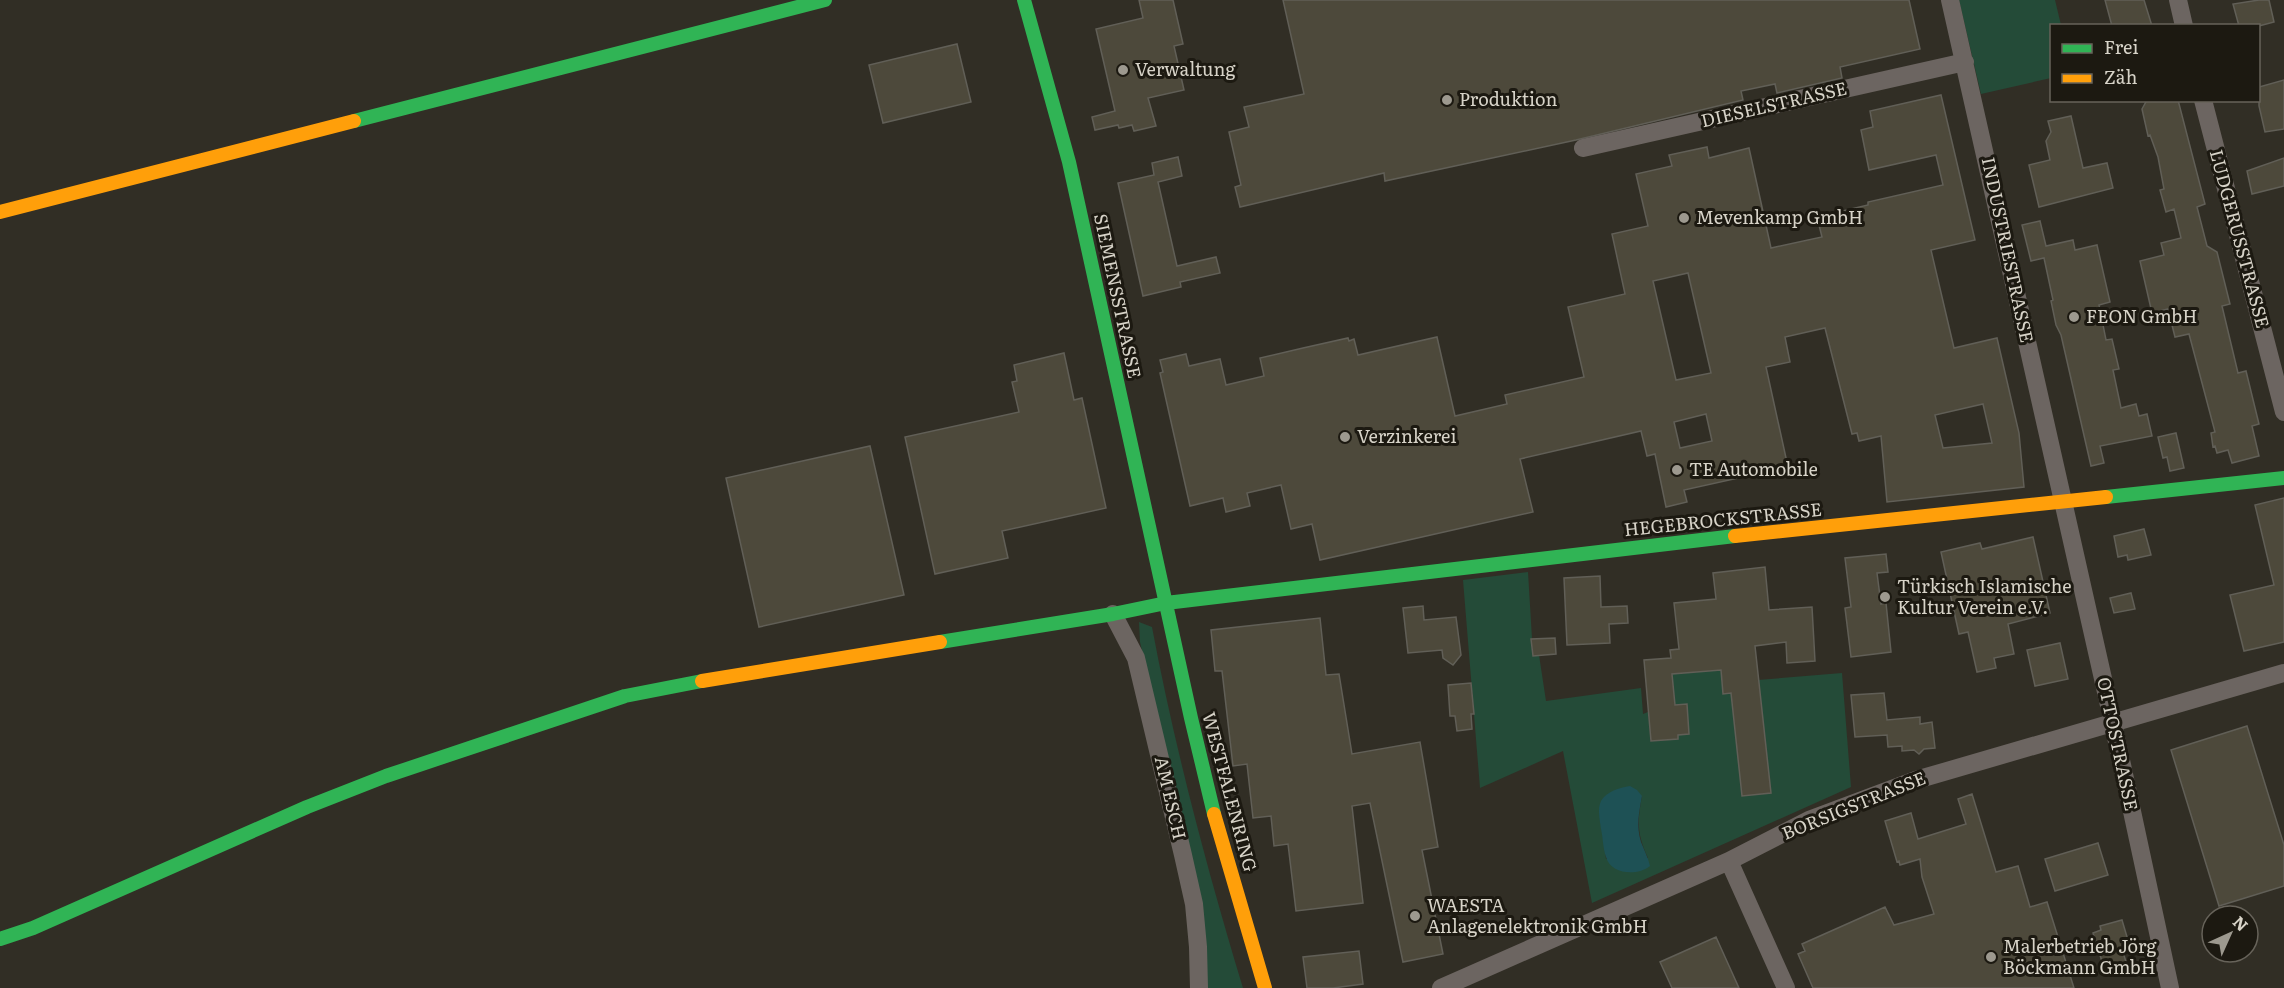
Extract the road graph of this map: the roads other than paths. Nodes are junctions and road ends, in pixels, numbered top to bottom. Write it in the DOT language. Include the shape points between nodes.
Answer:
graph roads {
  1 [pos="825,0"];
  2 [pos="1024,0"];
  3 [pos="1950,0"];
  4 [pos="2178,0"];
  5 [pos="2184,24"];
  6 [pos="1965,62"];
  7 [pos="2204,102"];
  8 [pos="1583,148"];
  9 [pos="0,212"];
  10 [pos="2284,412"];
  11 [pos="2284,478"];
  12 [pos="2062,501"];
  13 [pos="1166,603"];
  14 [pos="1113,614"];
  15 [pos="2284,673"];
  16 [pos="2113,723"];
  17 [pos="1729,861"];
  18 [pos="0,939"];
  19 [pos="1453,986"];
  20 [pos="1199,988"];
  21 [pos="1265,988"];
  22 [pos="1786,988"];
  23 [pos="2170,988"];
  1 -- 9 [label="street"];
  2 -- 13 [label="street, SIEMENSSTRASSE" via="1069,162"];
  3 -- 6 [label="street, INDUSTRIESTRASSE"];
  4 -- 5 [label="street"];
  6 -- 8 [label="street, DIESELSTRASSE"];
  6 -- 12 [label="street, INDUSTRIESTRASSE"];
  7 -- 10 [label="street, LUDGERUSSTRASSE"];
  11 -- 12 [label="street, HEGEBROCKSTRASSE"];
  12 -- 13 [label="street, HEGEBROCKSTRASSE"];
  12 -- 16 [label="street, OTTOSTRASSE"];
  13 -- 14 [label="street, HEGEBROCKSTRASSE"];
  13 -- 21 [label="street, WESTFALENRING" via="1218,829"];
  14 -- 18 [label="street, HEGEBROCKSTRASSE" via="757,670 625,696 317,803"];
  14 -- 20 [label="street, AM ESCH" via="1136,658 1183,855 1194,904"];
  15 -- 16 [label="street, BORSIGSTRASSE"];
  16 -- 17 [label="street, BORSIGSTRASSE" via="1916,780 1809,820"];
  16 -- 23 [label="street, OTTOSTRASSE"];
  17 -- 19 [label="street, BORSIGSTRASSE"];
  17 -- 22 [label="street"];
}
